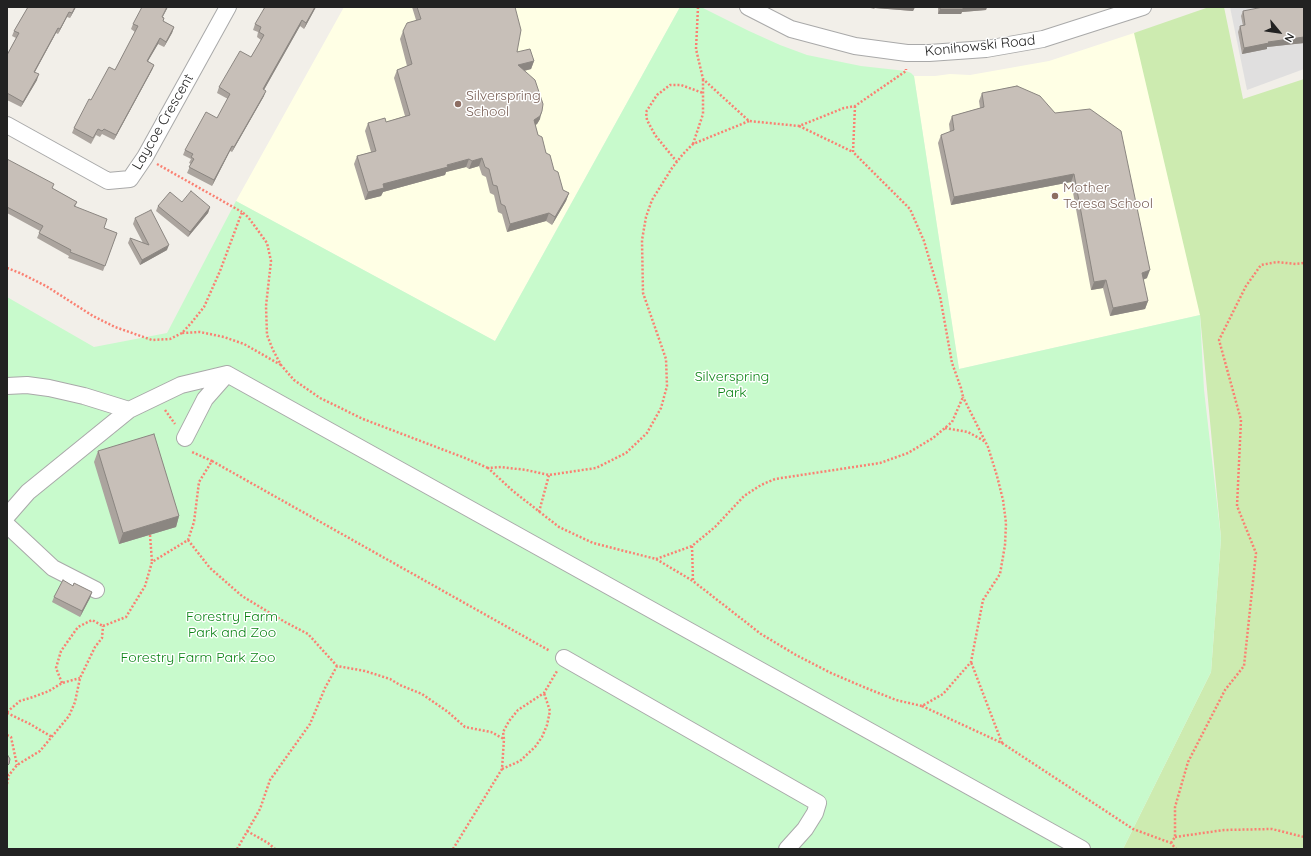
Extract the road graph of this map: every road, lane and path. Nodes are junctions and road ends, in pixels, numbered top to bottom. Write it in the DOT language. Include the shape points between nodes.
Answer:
graph roads {
  1 [pos="228,7"];
  2 [pos="698,7"];
  3 [pos="748,7"];
  4 [pos="1143,7"];
  5 [pos="906,68"];
  6 [pos="703,79"];
  7 [pos="703,93"];
  8 [pos="855,106"];
  9 [pos="749,121"];
  10 [pos="7,125"];
  11 [pos="799,126"];
  12 [pos="693,144"];
  13 [pos="853,152"];
  14 [pos="677,162"];
  15 [pos="158,165"];
  16 [pos="242,212"];
  17 [pos="1304,262"];
  18 [pos="7,268"];
  19 [pos="182,333"];
  20 [pos="281,365"];
  21 [pos="7,373"];
  22 [pos="227,374"];
  23 [pos="27,385"];
  24 [pos="7,386"];
  25 [pos="963,397"];
  26 [pos="162,406"];
  27 [pos="129,410"];
  28 [pos="945,428"];
  29 [pos="185,438"];
  30 [pos="986,442"];
  31 [pos="212,461"];
  32 [pos="488,468"];
  33 [pos="549,475"];
  34 [pos="539,512"];
  35 [pos="7,516"];
  36 [pos="7,525"];
  37 [pos="150,534"];
  38 [pos="188,540"];
  39 [pos="692,546"];
  40 [pos="656,559"];
  41 [pos="152,562"];
  42 [pos="693,581"];
  43 [pos="96,590"];
  44 [pos="103,626"];
  45 [pos="564,658"];
  46 [pos="971,662"];
  47 [pos="337,666"];
  48 [pos="80,678"];
  49 [pos="62,683"];
  50 [pos="544,693"];
  51 [pos="922,706"];
  52 [pos="7,713"];
  53 [pos="7,735"];
  54 [pos="52,737"];
  55 [pos="504,739"];
  56 [pos="1002,743"];
  57 [pos="16,765"];
  58 [pos="502,769"];
  59 [pos="8,775"];
  60 [pos="7,784"];
  61 [pos="247,831"];
  62 [pos="1175,837"];
  63 [pos="1304,837"];
  64 [pos="1171,843"];
  65 [pos="237,849"];
  66 [pos="276,849"];
  67 [pos="453,849"];
  68 [pos="788,849"];
  69 [pos="1082,849"];
  70 [pos="1176,849"];
  1 -- 10 [label="street, Laycoe Crescent" via="145,157 130,179 108,181"];
  2 -- 6 [label="path" via="696,49"];
  3 -- 4 [label="street, Konihowski Road" via="791,29 855,46 929,54 986,49 1043,39"];
  5 -- 8 [label="path" via="906,71"];
  6 -- 7 [label="path"];
  6 -- 9 [label="path"];
  7 -- 12 [label="path" via="703,114"];
  7 -- 14 [label="path" via="681,84 670,85 657,95 646,112 655,135"];
  8 -- 11 [label="path"];
  8 -- 13 [label="path"];
  9 -- 11 [label="path"];
  9 -- 12 [label="path"];
  11 -- 13 [label="path"];
  12 -- 14 [label="path"];
  13 -- 25 [label="path" via="910,209 940,296 952,363"];
  14 -- 33 [label="path" via="652,200 642,240 643,292 666,359 667,386 661,408 647,433 626,453 596,468"];
  15 -- 16 [label="path"];
  16 -- 19 [label="path" via="204,307"];
  16 -- 20 [label="path" via="267,243 271,261 266,306 267,335"];
  17 -- 62 [label="path" via="1261,265 1246,286 1219,340 1241,420 1237,506 1256,553 1244,666 1225,690 1188,762 1175,807"];
  18 -- 19 [label="path" via="46,286 93,316 116,327 152,340 170,339"];
  19 -- 20 [label="path" via="200,332 224,336"];
  20 -- 32 [label="path" via="294,380 326,401 363,419"];
  21 -- 23 [label="street"];
  22 -- 27 [label="street" via="181,385"];
  22 -- 29 [label="street" via="205,399"];
  22 -- 69 [label="street"];
  23 -- 24 [label="street"];
  23 -- 27 [label="street" via="84,396"];
  25 -- 28 [label="path" via="952,422"];
  25 -- 30 [label="path"];
  26 -- 29 [label="path"];
  27 -- 35 [label="street" via="28,492"];
  28 -- 30 [label="path" via="968,432"];
  28 -- 39 [label="path" via="908,453 880,463 775,480 761,485 744,496 715,527"];
  29 -- 31 [label="path" via="192,451"];
  30 -- 46 [label="path" via="1003,500 1005,545 1000,574 983,600"];
  31 -- 38 [label="path" via="199,482 194,522"];
  31 -- 45 [label="path"];
  32 -- 33 [label="path" via="526,470"];
  32 -- 34 [label="path"];
  33 -- 34 [label="path"];
  34 -- 40 [label="path" via="559,527 594,543"];
  36 -- 43 [label="street" via="53,568"];
  37 -- 41 [label="path"];
  38 -- 41 [label="path"];
  38 -- 47 [label="path" via="210,568 242,596 308,634"];
  39 -- 40 [label="path"];
  39 -- 42 [label="path"];
  40 -- 42 [label="path"];
  41 -- 44 [label="path" via="145,586 126,617"];
  42 -- 51 [label="path" via="761,634 796,655 866,688 896,700"];
  44 -- 48 [label="path" via="102,638"];
  44 -- 49 [label="path" via="92,620 75,630 61,651 56,668"];
  45 -- 50 [label="path"];
  45 -- 68 [label="street" via="818,803 805,829"];
  46 -- 51 [label="path" via="943,694"];
  46 -- 56 [label="path"];
  47 -- 55 [label="path" via="365,670 390,679 400,686 422,694 465,727 491,732"];
  47 -- 61 [label="path" via="310,724 270,780 260,809"];
  48 -- 49 [label="path"];
  48 -- 54 [label="path" via="68,716"];
  49 -- 52 [label="path" via="49,691 20,700"];
  50 -- 55 [label="path" via="518,710 503,732"];
  50 -- 58 [label="path" via="550,711 542,737 520,760"];
  51 -- 56 [label="path"];
  52 -- 54 [label="path"];
  53 -- 57 [label="path" via="11,737"];
  54 -- 57 [label="path" via="40,751"];
  55 -- 58 [label="path"];
  56 -- 64 [label="path" via="1133,829"];
  57 -- 59 [label="path"];
  58 -- 67 [label="path"];
  59 -- 60 [label="path"];
  61 -- 65 [label="path"];
  61 -- 66 [label="path"];
  62 -- 63 [label="path" via="1224,830 1272,829"];
  62 -- 64 [label="path"];
  64 -- 70 [label="path"];
}
